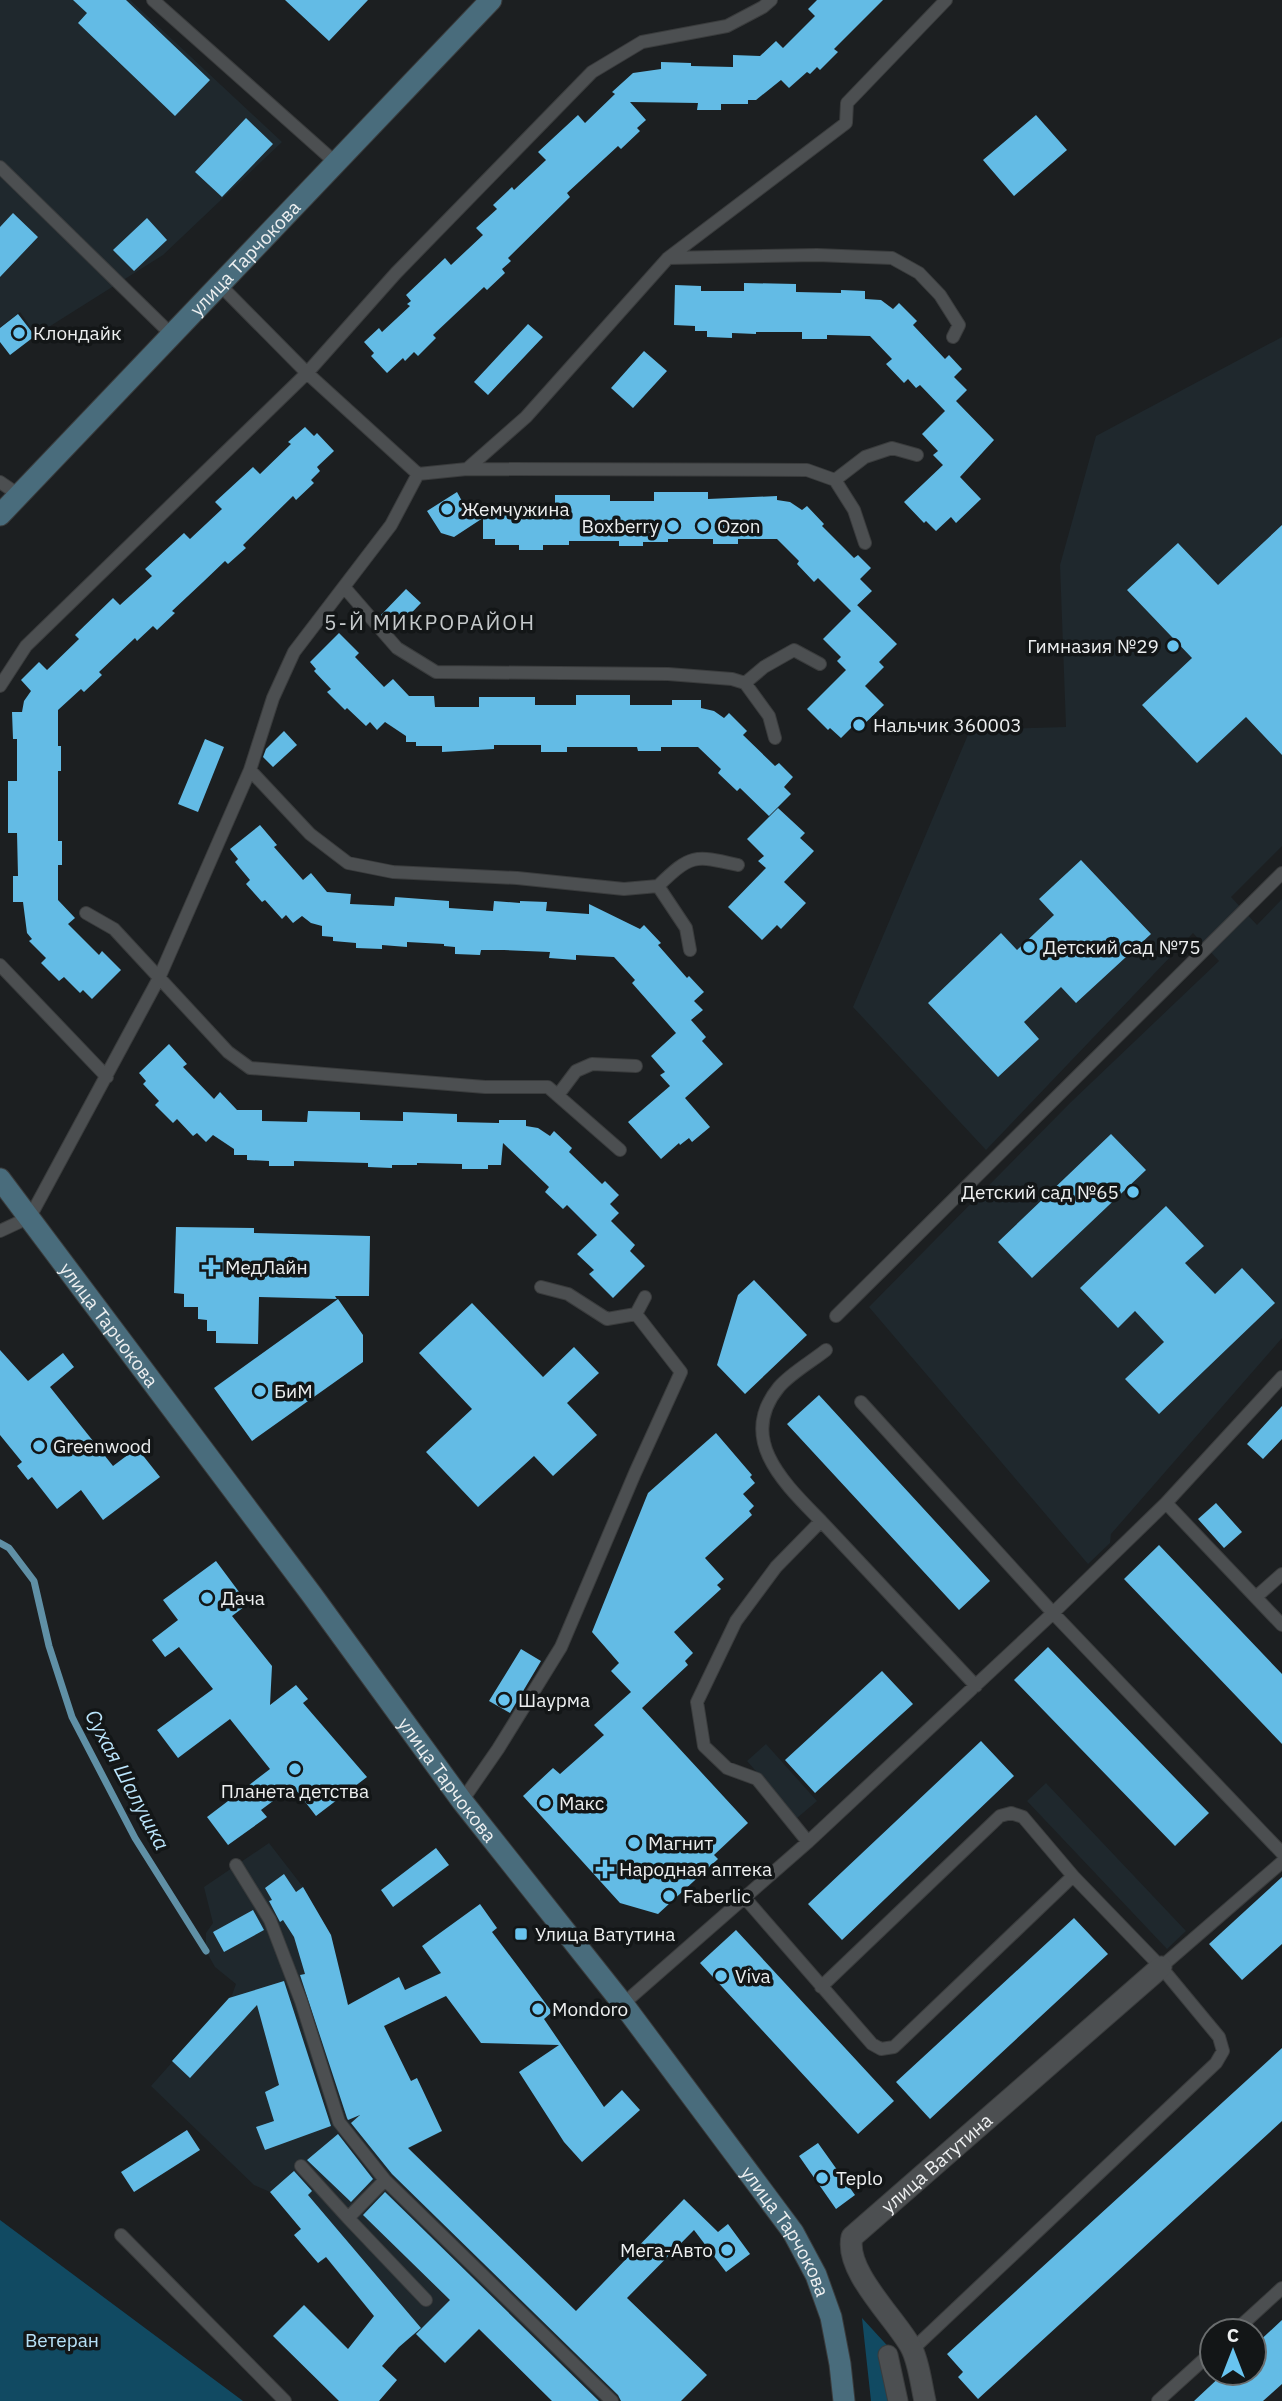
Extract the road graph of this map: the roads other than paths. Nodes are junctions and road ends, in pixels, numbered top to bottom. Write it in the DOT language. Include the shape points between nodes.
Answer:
graph roads {
  1 [pos="153,0"];
  2 [pos="491,0"];
  3 [pos="771,0"];
  4 [pos="946,0"];
  5 [pos="336,163"];
  6 [pos="0,167"];
  7 [pos="668,258"];
  8 [pos="219,284"];
  9 [pos="172,335"];
  10 [pos="953,337"];
  11 [pos="307,373"];
  12 [pos="917,455"];
  13 [pos="467,469"];
  14 [pos="418,474"];
  15 [pos="835,480"];
  16 [pos="0,482"];
  17 [pos="19,495"];
  18 [pos="0,515"];
  19 [pos="865,543"];
  20 [pos="344,587"];
  21 [pos="820,664"];
  22 [pos="746,683"];
  23 [pos="0,686"];
  24 [pos="775,738"];
  25 [pos="250,770"];
  26 [pos="738,866"];
  27 [pos="1282,873"];
  28 [pos="658,886"];
  29 [pos="86,912"];
  30 [pos="690,950"];
  31 [pos="0,965"];
  32 [pos="159,978"];
  33 [pos="636,1066"];
  34 [pos="107,1077"];
  35 [pos="558,1095"];
  36 [pos="620,1150"];
  37 [pos="0,1179"];
  38 [pos="30,1217"];
  39 [pos="0,1231"];
  40 [pos="541,1287"];
  41 [pos="645,1297"];
  42 [pos="636,1314"];
  43 [pos="836,1316"];
  44 [pos="826,1350"];
  45 [pos="1282,1377"];
  46 [pos="861,1402"];
  47 [pos="1166,1503"];
  48 [pos="821,1521"];
  49 [pos="1282,1574"];
  50 [pos="1256,1597"];
  51 [pos="1053,1613"];
  52 [pos="1282,1625"];
  53 [pos="976,1686"];
  54 [pos="461,1801"];
  55 [pos="808,1842"];
  56 [pos="1282,1853"];
  57 [pos="1282,1862"];
  58 [pos="236,1865"];
  59 [pos="1073,1876"];
  60 [pos="745,1898"];
  61 [pos="1161,1967"];
  62 [pos="821,1987"];
  63 [pos="622,2004"];
  64 [pos="300,2166"];
  65 [pos="385,2180"];
  66 [pos="348,2218"];
  67 [pos="121,2235"];
  68 [pos="1282,2288"];
  69 [pos="426,2300"];
  70 [pos="1250,2317"];
  71 [pos="913,2349"];
  72 [pos="888,2355"];
  73 [pos="1198,2365"];
  74 [pos="285,2401"];
  75 [pos="612,2401"];
  76 [pos="844,2401"];
  77 [pos="898,2401"];
  78 [pos="926,2401"];
  79 [pos="1158,2401"];
  1 -- 5 [label="lane"];
  2 -- 5 [label="main road, улица Тарчокова"];
  3 -- 11 [label="lane" via="727,26 642,42 592,72 396,273"];
  4 -- 7 [label="lane" via="847,103 846,123"];
  5 -- 8 [label="main road, улица Тарчокова"];
  6 -- 9 [label="lane"];
  7 -- 10 [label="lane" via="891,258 919,272 940,295 959,325"];
  7 -- 13 [label="lane" via="526,417"];
  8 -- 9 [label="main road, улица Тарчокова"];
  8 -- 11 [label="lane"];
  9 -- 17 [label="main road, улица Тарчокова"];
  11 -- 14 [label="lane"];
  11 -- 23 [label="lane" via="26,646"];
  12 -- 15 [label="lane" via="892,448 866,457"];
  13 -- 14 [label="lane"];
  13 -- 15 [label="lane" via="807,470"];
  14 -- 20 [label="lane" via="391,525"];
  15 -- 19 [label="lane" via="854,510"];
  16 -- 17 [label="lane"];
  17 -- 18 [label="main road, улица Тарчокова"];
  20 -- 22 [label="lane" via="397,648 436,672 668,674"];
  20 -- 25 [label="lane" via="294,652 273,698"];
  21 -- 22 [label="lane" via="794,650"];
  22 -- 24 [label="lane" via="769,716"];
  25 -- 28 [label="lane" via="310,834 348,863 393,872 624,889"];
  25 -- 32 [label="lane"];
  26 -- 28 [label="lane" via="701,857 680,864"];
  27 -- 43 [label="lane"];
  28 -- 30 [label="lane" via="686,928"];
  29 -- 32 [label="lane" via="114,929"];
  31 -- 34 [label="lane"];
  32 -- 34 [label="lane"];
  32 -- 35 [label="lane" via="228,1052 250,1068 485,1087 548,1087"];
  33 -- 35 [label="lane" via="592,1065 576,1070"];
  34 -- 38 [label="lane"];
  35 -- 36 [label="lane"];
  37 -- 38 [label="main road, улица Тарчокова"];
  38 -- 39 [label="lane"];
  38 -- 54 [label="main road, улица Тарчокова"];
  40 -- 42 [label="lane" via="568,1294 607,1319"];
  41 -- 42 [label="lane"];
  42 -- 54 [label="lane" via="681,1372 561,1647"];
  44 -- 48 [label="lane" via="779,1387 761,1420 767,1456 783,1482"];
  45 -- 47 [label="lane"];
  46 -- 51 [label="lane"];
  47 -- 50 [label="lane"];
  47 -- 51 [label="lane"];
  48 -- 53 [label="lane"];
  48 -- 55 [label="lane" via="776,1567 736,1621 697,1702 704,1746 727,1768 757,1779"];
  49 -- 50 [label="lane"];
  50 -- 52 [label="lane"];
  51 -- 53 [label="lane"];
  51 -- 56 [label="lane"];
  53 -- 55 [label="lane"];
  54 -- 63 [label="main road, улица Тарчокова"];
  55 -- 60 [label="lane"];
  57 -- 61 [label="lane"];
  58 -- 65 [label="lane" via="270,1920 339,2122"];
  59 -- 61 [label="lane"];
  59 -- 62 [label="lane" via="894,2047 881,2049 872,2044"];
  59 -- 62 [label="lane" via="1023,1817 1000,1816"];
  60 -- 62 [label="lane"];
  60 -- 63 [label="lane"];
  61 -- 71 [label="lane" via="1219,2037 1223,2051 1216,2063"];
  61 -- 71 [label="street, улица Ватутина" via="855,2233 850,2244 853,2259"];
  63 -- 76 [label="main road, улица Тарчокова" via="793,2232 831,2317"];
  64 -- 66 [label="lane"];
  65 -- 66 [label="lane"];
  65 -- 75 [label="lane"];
  66 -- 69 [label="lane"];
  67 -- 74 [label="lane"];
  68 -- 70 [label="lane"];
  71 -- 78 [label="street, улица Ватутина"];
  72 -- 77 [label="street"];
  73 -- 79 [label="lane"];
}
